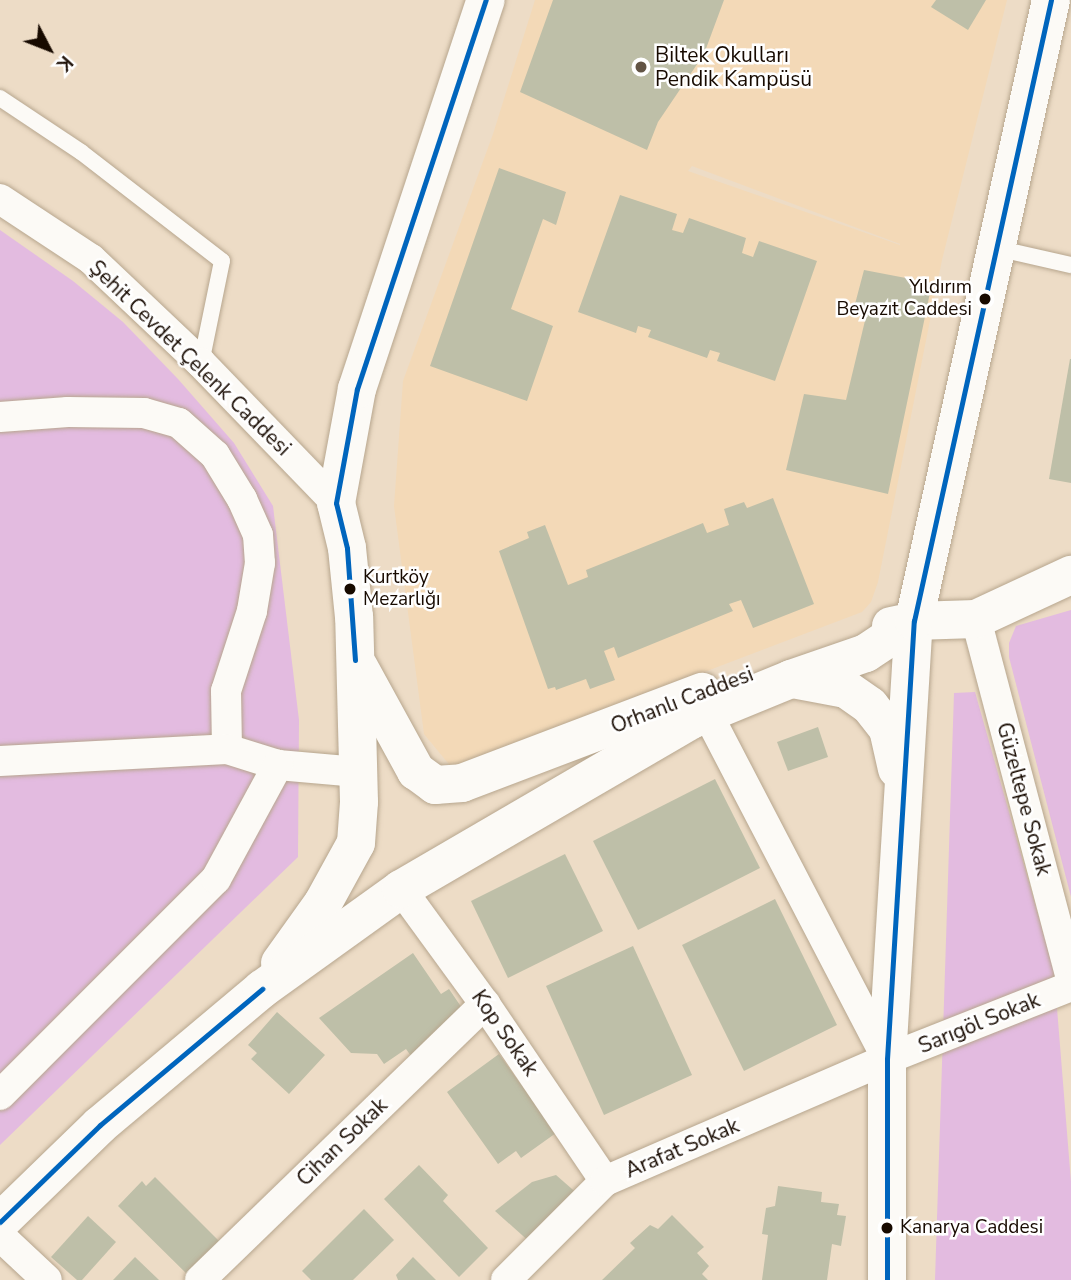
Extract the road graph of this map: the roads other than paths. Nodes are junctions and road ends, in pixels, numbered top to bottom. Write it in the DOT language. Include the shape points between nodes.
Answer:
graph roads {
  1 [pos="486,0"];
  2 [pos="1051,0"];
  3 [pos="0,98"];
  4 [pos="0,199"];
  5 [pos="996,248"];
  6 [pos="1071,265"];
  7 [pos="201,363"];
  8 [pos="0,417"];
  9 [pos="336,503"];
  10 [pos="1071,575"];
  11 [pos="976,619"];
  12 [pos="914,621"];
  13 [pos="355,660"];
  14 [pos="791,679"];
  15 [pos="707,713"];
  16 [pos="227,749"];
  17 [pos="0,761"];
  18 [pos="278,765"];
  19 [pos="358,772"];
  20 [pos="904,794"];
  21 [pos="401,888"];
  22 [pos="1071,979"];
  23 [pos="1071,986"];
  24 [pos="262,989"];
  25 [pos="485,1004"];
  26 [pos="887,1059"];
  27 [pos="0,1095"];
  28 [pos="605,1181"];
  29 [pos="0,1222"];
  30 [pos="0,1236"];
  31 [pos="47,1280"];
  32 [pos="200,1280"];
  33 [pos="506,1280"];
  34 [pos="887,1280"];
  1 -- 9 [label="street" via="361,376"];
  2 -- 5 [label="street"];
  3 -- 7 [label="lane" via="81,152 222,261"];
  4 -- 7 [label="street, Şehit Cevdet Çelenk Caddesi" via="91,259"];
  5 -- 6 [label="lane"];
  5 -- 12 [label="street"];
  7 -- 9 [label="street, Şehit Cevdet Çelenk Caddesi"];
  8 -- 16 [label="street" via="144,413 179,423 215,455 258,534 260,563 252,611 226,691"];
  9 -- 13 [label="street" via="347,548"];
  10 -- 11 [label="street, Orhanlı Caddesi"];
  11 -- 12 [label="street, Orhanlı Caddesi"];
  11 -- 22 [label="street, Güzeltepe Sokak"];
  12 -- 13 [label="street, Orhanlı Caddesi" via="856,634 462,783 435,785 416,771"];
  12 -- 14 [label="street" via="866,653"];
  12 -- 20 [label="street"];
  13 -- 19 [label="street"];
  14 -- 15 [label="street"];
  14 -- 20 [label="street" via="846,689 870,706 888,729"];
  15 -- 21 [label="street"];
  15 -- 26 [label="street"];
  16 -- 17 [label="street"];
  16 -- 18 [label="street"];
  18 -- 19 [label="street"];
  18 -- 27 [label="street" via="216,879"];
  19 -- 24 [label="street" via="355,843 323,903"];
  20 -- 26 [label="street"];
  21 -- 24 [label="street"];
  21 -- 25 [label="street, Kop Sokak"];
  23 -- 26 [label="street, Sarıgöl Sokak"];
  24 -- 29 [label="street" via="100,1125"];
  25 -- 28 [label="street, Kop Sokak"];
  25 -- 32 [label="street, Cihan Sokak"];
  26 -- 28 [label="street, Arafat Sokak"];
  26 -- 34 [label="street"];
  28 -- 33 [label="street, Arafat Sokak"];
  30 -- 31 [label="street"];
}
